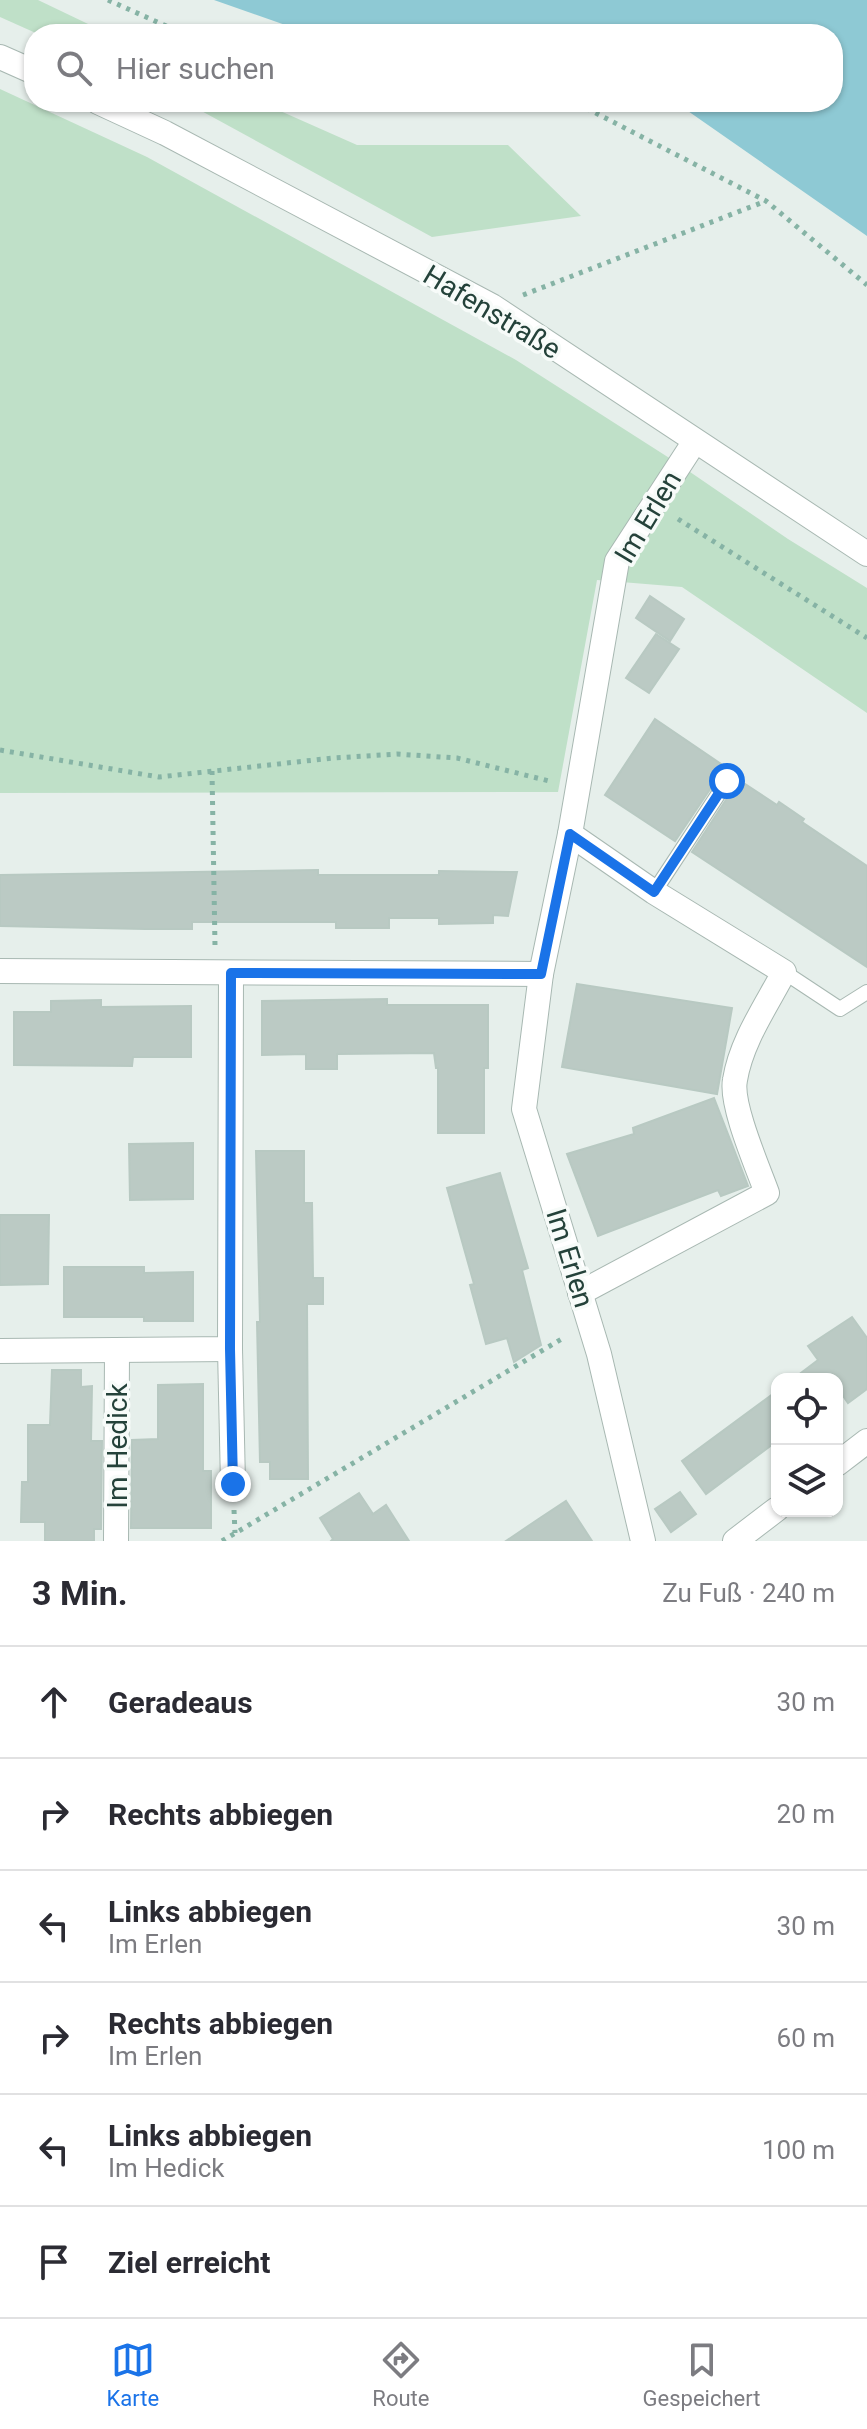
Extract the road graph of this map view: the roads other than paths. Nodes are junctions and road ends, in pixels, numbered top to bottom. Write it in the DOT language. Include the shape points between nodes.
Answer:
graph roads {
  1 [pos="0,57"];
  2 [pos="24,68"];
  3 [pos="120,112"];
  4 [pos="695,441"];
  5 [pos="867,554"];
  6 [pos="727,781"];
  7 [pos="570,834"];
  8 [pos="654,892"];
  9 [pos="0,971"];
  10 [pos="784,972"];
  11 [pos="223,973"];
  12 [pos="541,974"];
  13 [pos="867,992"];
  14 [pos="580,1293"];
  15 [pos="230,1349"];
  16 [pos="0,1351"];
  17 [pos="117,1352"];
  18 [pos="867,1441"];
  19 [pos="843,1459"];
  20 [pos="233,1484"];
  21 [pos="771,1514"];
  22 [pos="116,1541"];
  23 [pos="643,1541"];
  24 [pos="735,1541"];
  1 -- 2 [label="street"];
  3 -- 4 [label="street, Hafenstraße" via="492,306"];
  4 -- 5 [label="street, Hafenstraße"];
  4 -- 7 [label="street, Im Erlen" via="617,561"];
  6 -- 8 [label="lane"];
  7 -- 8 [label="street"];
  7 -- 12 [label="street, Im Erlen"];
  8 -- 10 [label="street"];
  9 -- 11 [label="street"];
  10 -- 13 [label="lane" via="840,1009"];
  10 -- 14 [label="street" via="745,1047 734,1083 767,1193"];
  11 -- 12 [label="street"];
  11 -- 15 [label="street"];
  12 -- 14 [label="street, Im Erlen" via="524,1109"];
  14 -- 23 [label="street, Im Erlen"];
  15 -- 17 [label="street, Im Hedick"];
  15 -- 20 [label="street"];
  16 -- 17 [label="street, Im Hedick"];
  17 -- 22 [label="street, Im Hedick"];
  18 -- 19 [label="street"];
  21 -- 24 [label="street"];
}
